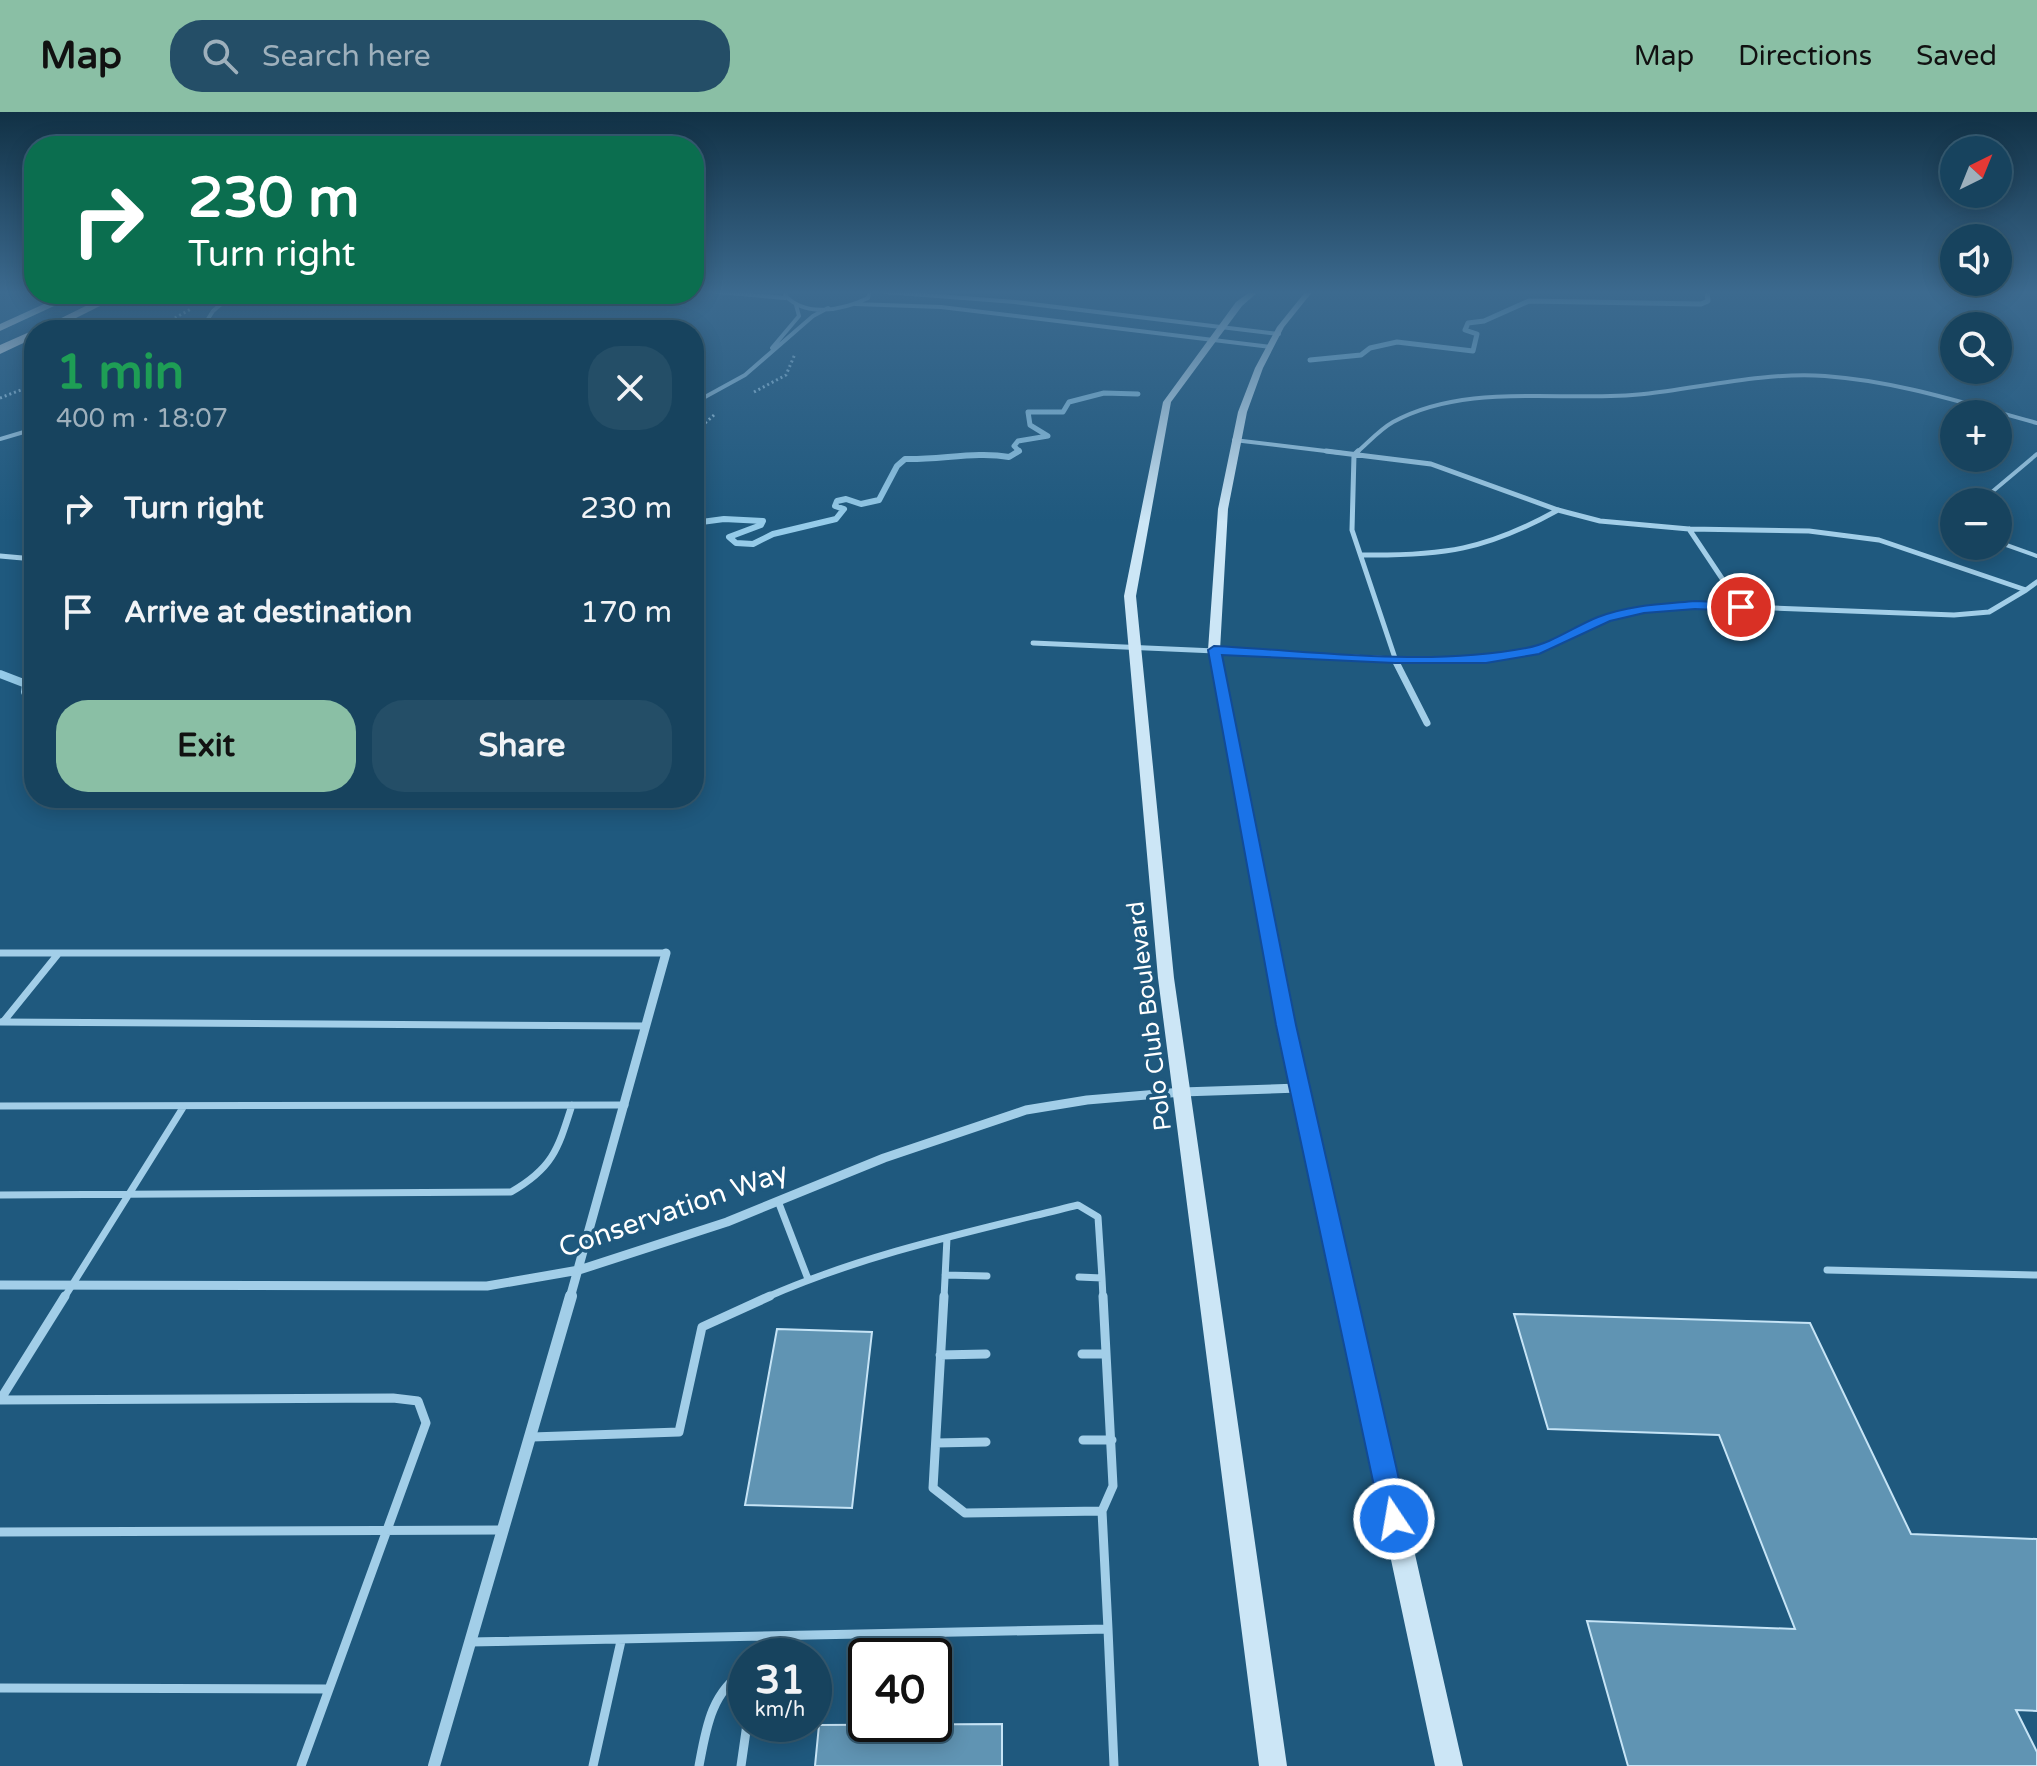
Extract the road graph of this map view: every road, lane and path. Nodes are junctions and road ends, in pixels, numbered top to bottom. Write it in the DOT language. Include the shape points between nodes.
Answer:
graph roads {
  1 [pos="753,368"];
  2 [pos="793,368"];
  3 [pos="1192,368"];
  4 [pos="1261,368"];
  5 [pos="24,389"];
  6 [pos="747,396"];
  7 [pos="0,398"];
  8 [pos="704,398"];
  9 [pos="722,410"];
  10 [pos="2037,423"];
  11 [pos="704,425"];
  12 [pos="24,432"];
  13 [pos="0,439"];
  14 [pos="1233,440"];
  15 [pos="2037,454"];
  16 [pos="1354,455"];
  17 [pos="1997,488"];
  18 [pos="1558,510"];
  19 [pos="1689,529"];
  20 [pos="2012,547"];
  21 [pos="1362,555"];
  22 [pos="0,556"];
  23 [pos="2037,556"];
  24 [pos="24,558"];
  25 [pos="2037,582"];
  26 [pos="2026,590"];
  27 [pos="1741,607"];
  28 [pos="1033,643"];
  29 [pos="1136,647"];
  30 [pos="1214,650"];
  31 [pos="1395,659"];
  32 [pos="1427,723"];
  33 [pos="0,953"];
  34 [pos="666,953"];
  35 [pos="58,954"];
  36 [pos="1,1023"];
  37 [pos="646,1026"];
  38 [pos="1299,1088"];
  39 [pos="1182,1092"];
  40 [pos="572,1105"];
  41 [pos="625,1105"];
  42 [pos="0,1106"];
  43 [pos="184,1106"];
  44 [pos="129,1194"];
  45 [pos="0,1195"];
  46 [pos="778,1201"];
  47 [pos="947,1238"];
  48 [pos="579,1270"];
  49 [pos="1827,1270"];
  50 [pos="945,1275"];
  51 [pos="2037,1275"];
  52 [pos="987,1276"];
  53 [pos="1079,1277"];
  54 [pos="1102,1278"];
  55 [pos="808,1279"];
  56 [pos="0,1285"];
  57 [pos="72,1285"];
  58 [pos="986,1354"];
  59 [pos="1082,1354"];
  60 [pos="1106,1354"];
  61 [pos="940,1355"];
  62 [pos="0,1400"];
  63 [pos="532,1437"];
  64 [pos="1083,1440"];
  65 [pos="1112,1440"];
  66 [pos="986,1442"];
  67 [pos="936,1443"];
  68 [pos="1102,1511"];
  69 [pos="386,1530"];
  70 [pos="502,1530"];
  71 [pos="0,1532"];
  72 [pos="1108,1629"];
  73 [pos="781,1637"];
  74 [pos="621,1641"];
  75 [pos="470,1642"];
  76 [pos="728,1680"];
  77 [pos="0,1688"];
  78 [pos="329,1689"];
  79 [pos="744,1742"];
  80 [pos="301,1766"];
  81 [pos="434,1766"];
  82 [pos="593,1766"];
  83 [pos="699,1766"];
  84 [pos="741,1766"];
  85 [pos="1114,1766"];
  86 [pos="1273,1766"];
  87 [pos="1449,1766"];
  1 -- 8 [label="street"];
  2 -- 6 [label="path" via="783,379"];
  3 -- 29 [label="street, Polo Club Boulevard" via="1167,402 1130,596"];
  4 -- 14 [label="street"];
  5 -- 7 [label="path"];
  9 -- 11 [label="path"];
  10 -- 16 [label="street" via="1874,382 1776,376 1639,394 1489,399 1438,408 1395,422"];
  12 -- 13 [label="street"];
  14 -- 16 [label="street"];
  14 -- 30 [label="street"];
  15 -- 17 [label="lane"];
  16 -- 18 [label="street" via="1431,464"];
  16 -- 21 [label="street" via="1352,530"];
  18 -- 19 [label="street" via="1600,521"];
  18 -- 21 [label="street" via="1476,550"];
  19 -- 26 [label="street" via="1809,531 1879,540"];
  19 -- 27 [label="street"];
  20 -- 23 [label="lane"];
  21 -- 31 [label="street"];
  22 -- 24 [label="street"];
  25 -- 26 [label="street"];
  26 -- 27 [label="street" via="1989,612 1954,615"];
  27 -- 31 [label="street" via="1644,609 1605,618 1534,651 1498,657"];
  28 -- 29 [label="street"];
  29 -- 30 [label="street"];
  29 -- 39 [label="street, Polo Club Boulevard" via="1166,978"];
  30 -- 31 [label="street"];
  30 -- 38 [label="street"];
  31 -- 32 [label="street"];
  33 -- 35 [label="lane"];
  34 -- 35 [label="lane"];
  34 -- 37 [label="street"];
  35 -- 36 [label="lane"];
  36 -- 37 [label="lane"];
  37 -- 41 [label="street"];
  38 -- 39 [label="street, Conservation Way"];
  38 -- 87 [label="street"];
  39 -- 46 [label="street, Conservation Way" via="1026,1110"];
  39 -- 86 [label="street, Polo Club Boulevard"];
  40 -- 41 [label="lane"];
  40 -- 43 [label="lane"];
  40 -- 44 [label="lane" via="555,1157 540,1177 511,1192"];
  41 -- 48 [label="street"];
  42 -- 43 [label="lane"];
  43 -- 44 [label="lane"];
  44 -- 45 [label="lane"];
  44 -- 57 [label="lane"];
  46 -- 48 [label="street, Conservation Way"];
  46 -- 55 [label="lane"];
  47 -- 50 [label="lane"];
  47 -- 54 [label="lane" via="1078,1205 1098,1217"];
  47 -- 55 [label="lane"];
  48 -- 57 [label="street, Conservation Way" via="487,1286"];
  48 -- 63 [label="street"];
  49 -- 51 [label="lane"];
  50 -- 52 [label="lane"];
  50 -- 61 [label="lane"];
  53 -- 54 [label="lane"];
  54 -- 60 [label="lane"];
  55 -- 63 [label="lane" via="702,1327 679,1432"];
  56 -- 57 [label="street, Conservation Way"];
  57 -- 62 [label="lane"];
  58 -- 61 [label="lane"];
  59 -- 60 [label="lane"];
  60 -- 65 [label="lane"];
  61 -- 67 [label="lane"];
  62 -- 69 [label="lane" via="418,1401 426,1423"];
  63 -- 70 [label="street"];
  64 -- 65 [label="lane"];
  65 -- 68 [label="lane" via="1113,1486"];
  66 -- 67 [label="lane"];
  67 -- 68 [label="lane" via="933,1488 965,1513"];
  68 -- 72 [label="lane"];
  69 -- 70 [label="lane"];
  69 -- 71 [label="lane"];
  69 -- 78 [label="lane"];
  70 -- 75 [label="street"];
  72 -- 73 [label="lane"];
  72 -- 85 [label="lane"];
  73 -- 74 [label="lane"];
  74 -- 75 [label="lane"];
  74 -- 82 [label="lane"];
  75 -- 81 [label="street"];
  76 -- 83 [label="lane" via="709,1712"];
  77 -- 78 [label="lane"];
  78 -- 80 [label="lane"];
  79 -- 84 [label="lane"];
}
